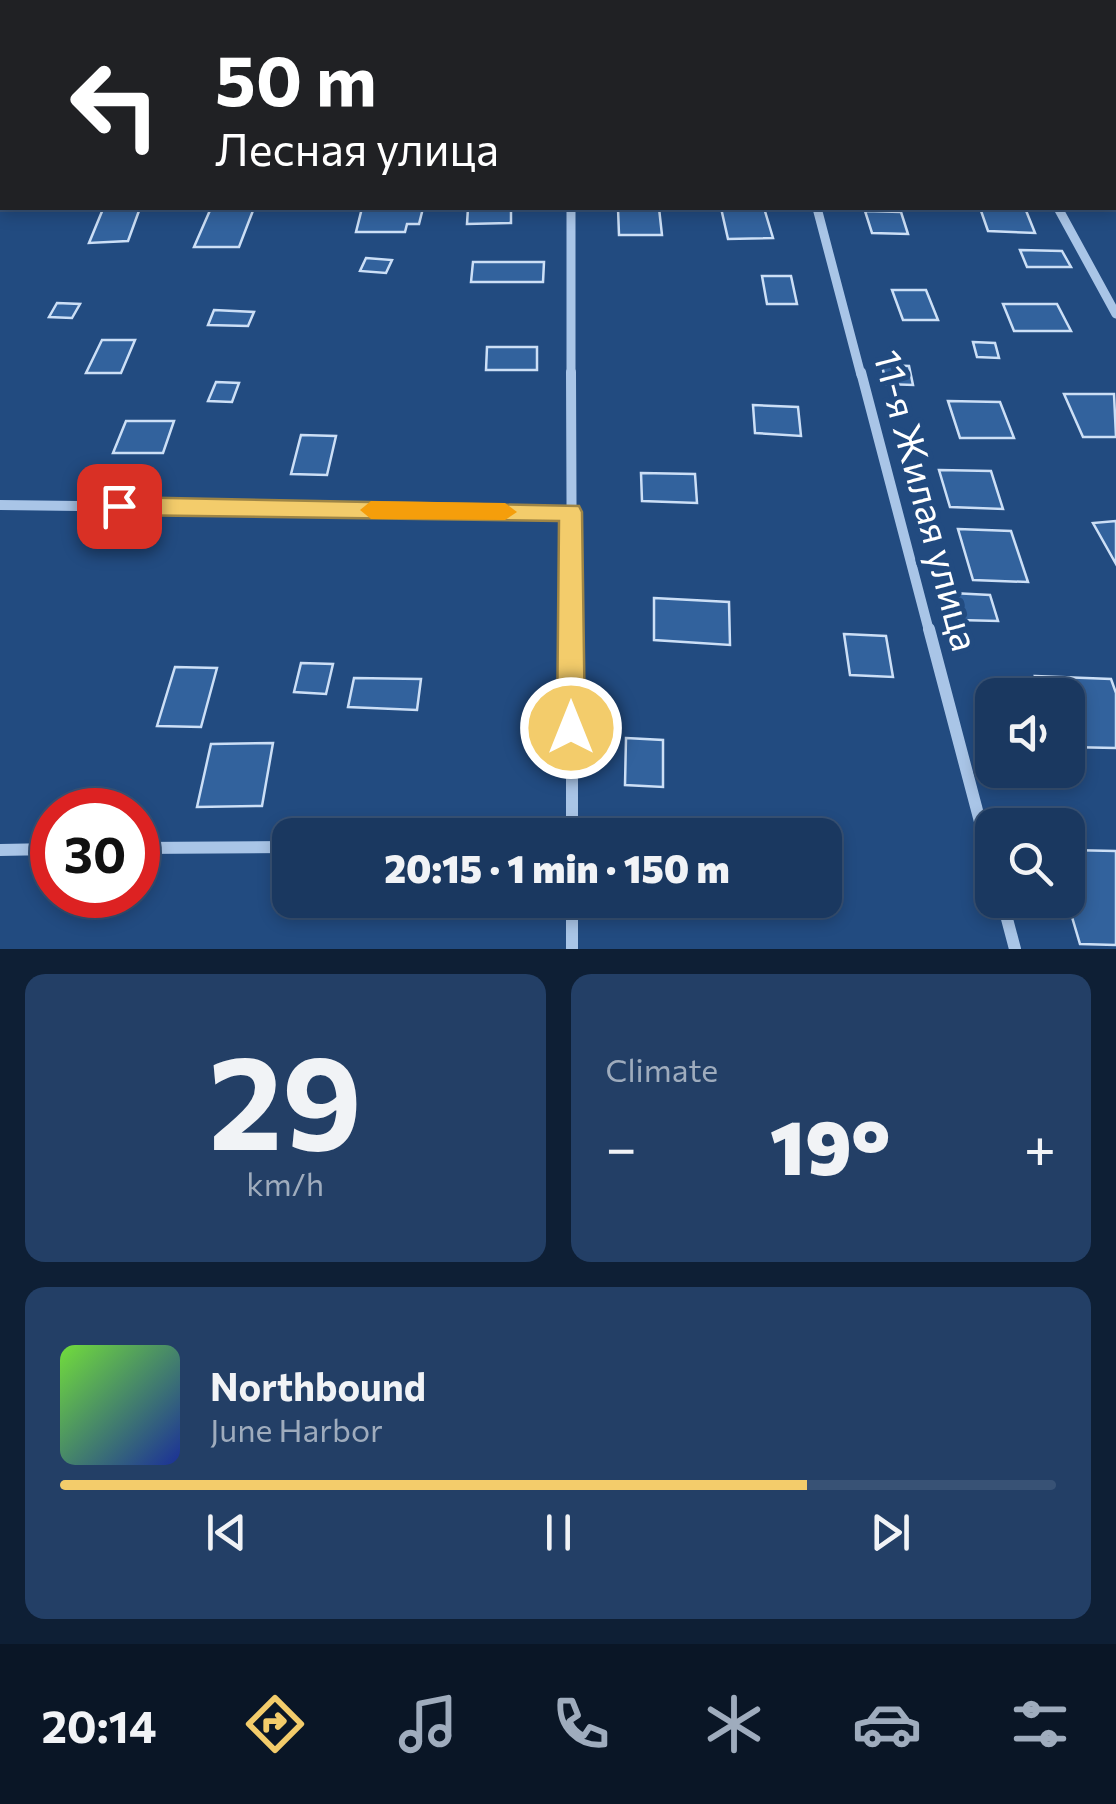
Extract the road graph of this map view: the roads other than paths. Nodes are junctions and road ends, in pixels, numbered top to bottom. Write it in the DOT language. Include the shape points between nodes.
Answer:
graph roads {
  1 [pos="571,210"];
  2 [pos="819,210"];
  3 [pos="1059,210"];
  4 [pos="1116,314"];
  5 [pos="0,504"];
  6 [pos="570,512"];
  7 [pos="976,808"];
  8 [pos="572,818"];
  9 [pos="272,847"];
  10 [pos="160,848"];
  11 [pos="30,849"];
  12 [pos="0,850"];
  13 [pos="572,918"];
  14 [pos="1007,918"];
  15 [pos="572,949"];
  16 [pos="1016,949"];
  1 -- 6 [label="street"];
  2 -- 7 [label="street, 11-я Жилая улица"];
  3 -- 4 [label="street"];
  5 -- 6 [label="street"];
  6 -- 8 [label="street"];
  9 -- 10 [label="street"];
  11 -- 12 [label="street"];
  13 -- 15 [label="street"];
  14 -- 16 [label="street"];
}
